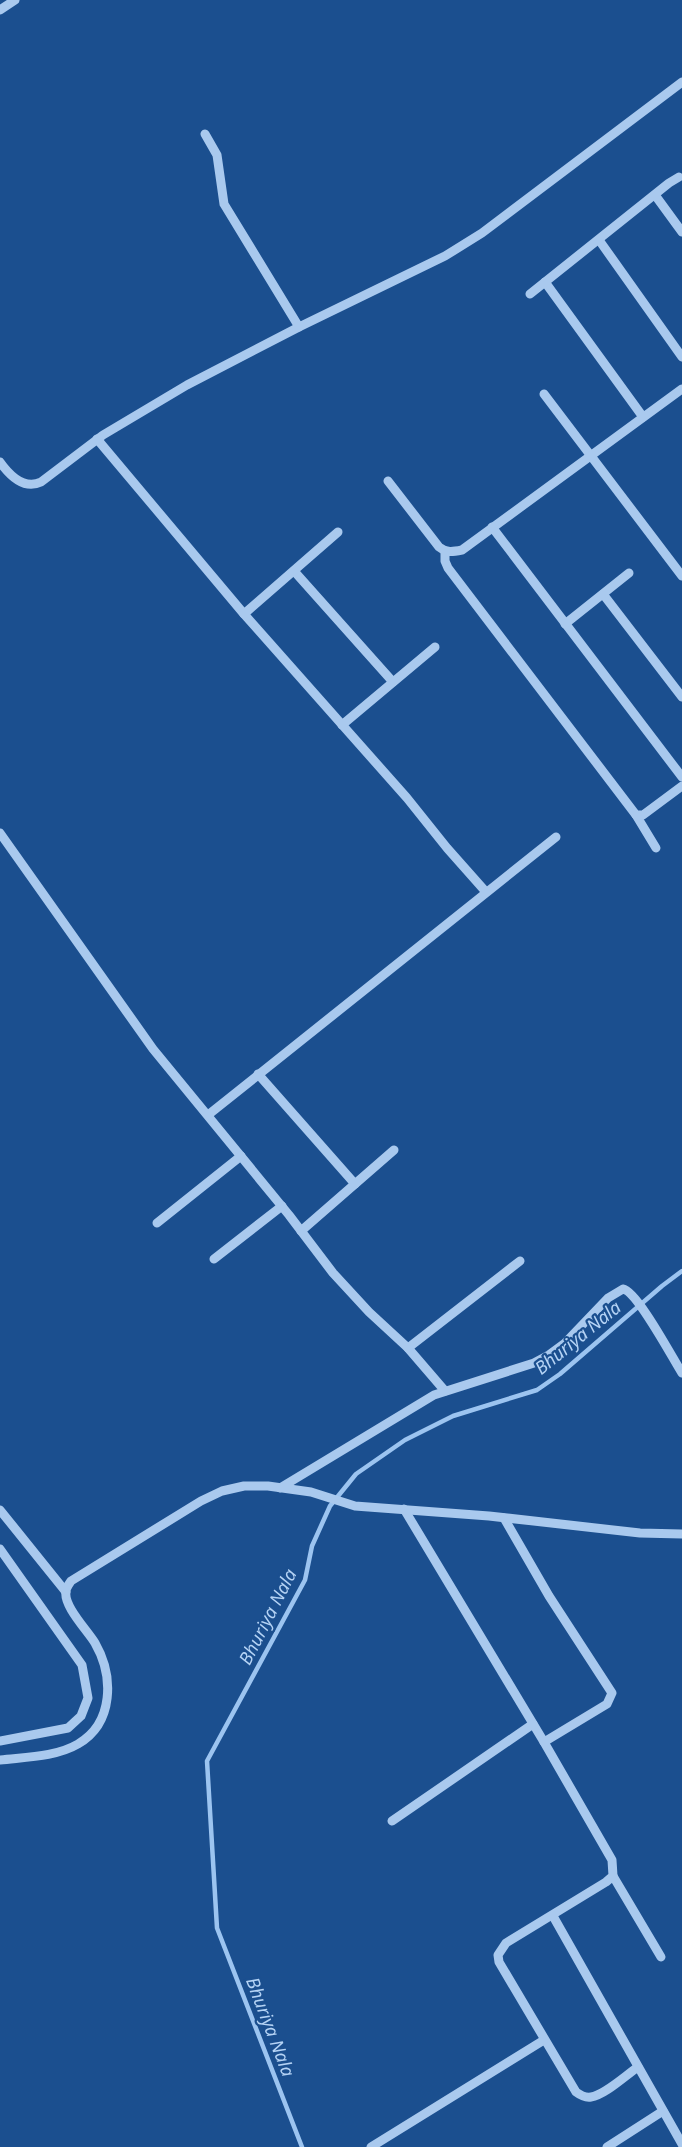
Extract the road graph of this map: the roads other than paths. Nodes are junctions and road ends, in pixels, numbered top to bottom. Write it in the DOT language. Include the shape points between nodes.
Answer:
graph roads {
  1 [pos="14,0"];
  2 [pos="0,10"];
  3 [pos="682,82"];
  4 [pos="204,134"];
  5 [pos="679,177"];
  6 [pos="654,195"];
  7 [pos="682,232"];
  8 [pos="598,240"];
  9 [pos="545,282"];
  10 [pos="530,294"];
  11 [pos="299,326"];
  12 [pos="682,357"];
  13 [pos="682,389"];
  14 [pos="544,394"];
  15 [pos="643,417"];
  16 [pos="97,439"];
  17 [pos="591,456"];
  18 [pos="0,462"];
  19 [pos="388,481"];
  20 [pos="492,528"];
  21 [pos="338,532"];
  22 [pos="444,551"];
  23 [pos="294,570"];
  24 [pos="629,573"];
  25 [pos="682,576"];
  26 [pos="603,594"];
  27 [pos="244,614"];
  28 [pos="565,624"];
  29 [pos="435,647"];
  30 [pos="393,682"];
  31 [pos="682,697"];
  32 [pos="342,725"];
  33 [pos="682,777"];
  34 [pos="682,786"];
  35 [pos="636,815"];
  36 [pos="0,833"];
  37 [pos="556,837"];
  38 [pos="656,848"];
  39 [pos="486,892"];
  40 [pos="258,1074"];
  41 [pos="208,1115"];
  42 [pos="394,1150"];
  43 [pos="241,1156"];
  44 [pos="356,1184"];
  45 [pos="282,1206"];
  46 [pos="157,1223"];
  47 [pos="302,1231"];
  48 [pos="214,1259"];
  49 [pos="520,1261"];
  50 [pos="408,1348"];
  51 [pos="682,1373"];
  52 [pos="445,1391"];
  53 [pos="280,1488"];
  54 [pos="0,1510"];
  55 [pos="404,1510"];
  56 [pos="504,1518"];
  57 [pos="682,1534"];
  58 [pos="0,1550"];
  59 [pos="66,1592"];
  60 [pos="533,1724"];
  61 [pos="0,1741"];
  62 [pos="544,1742"];
  63 [pos="0,1760"];
  64 [pos="392,1821"];
  65 [pos="613,1876"];
  66 [pos="553,1916"];
  67 [pos="661,1957"];
  68 [pos="544,2040"];
  69 [pos="638,2067"];
  70 [pos="664,2111"];
  71 [pos="682,2144"];
  72 [pos="609,2146"];
  73 [pos="371,2147"];
  1 -- 2 [label="street"];
  3 -- 11 [label="street" via="482,233 414,272"];
  4 -- 11 [label="street" via="217,155 224,204"];
  5 -- 6 [label="street"];
  6 -- 7 [label="street"];
  6 -- 8 [label="street"];
  8 -- 9 [label="street"];
  8 -- 12 [label="street"];
  9 -- 10 [label="street"];
  9 -- 15 [label="street"];
  11 -- 16 [label="street" via="187,385"];
  13 -- 15 [label="street"];
  14 -- 17 [label="street"];
  15 -- 17 [label="street"];
  16 -- 18 [label="street" via="34,486 15,479"];
  16 -- 27 [label="street"];
  17 -- 20 [label="street"];
  17 -- 25 [label="street"];
  19 -- 22 [label="street"];
  20 -- 22 [label="street" via="462,550"];
  20 -- 28 [label="street"];
  21 -- 23 [label="street"];
  22 -- 35 [label="street" via="448,568"];
  23 -- 27 [label="street"];
  23 -- 30 [label="street"];
  24 -- 26 [label="street"];
  26 -- 28 [label="street"];
  26 -- 31 [label="street"];
  27 -- 32 [label="street"];
  28 -- 33 [label="street"];
  29 -- 30 [label="street"];
  30 -- 32 [label="street"];
  32 -- 39 [label="street"];
  34 -- 35 [label="street" via="643,816"];
  35 -- 38 [label="street"];
  36 -- 41 [label="street" via="153,1049"];
  37 -- 39 [label="street"];
  39 -- 40 [label="street"];
  40 -- 41 [label="street"];
  40 -- 44 [label="street"];
  41 -- 43 [label="street"];
  42 -- 44 [label="street"];
  43 -- 45 [label="street"];
  43 -- 46 [label="street"];
  44 -- 47 [label="street"];
  45 -- 47 [label="street"];
  45 -- 48 [label="street"];
  47 -- 50 [label="street" via="349,1290"];
  49 -- 50 [label="street"];
  50 -- 52 [label="street"];
  51 -- 52 [label="street" via="630,1291 620,1290 608,1298 564,1344 534,1364"];
  52 -- 53 [label="street"];
  53 -- 55 [label="street" via="311,1492 355,1506"];
  53 -- 59 [label="street" via="244,1486 215,1494 70,1581"];
  54 -- 59 [label="street"];
  55 -- 56 [label="street"];
  55 -- 60 [label="street"];
  56 -- 57 [label="street" via="640,1533"];
  56 -- 62 [label="street" via="549,1596 612,1693 607,1704"];
  58 -- 61 [label="street" via="82,1665 88,1698 81,1716 68,1728"];
  59 -- 63 [label="street" via="68,1603 96,1645 106,1674 109,1696 104,1715 95,1730 78,1744 54,1753"];
  60 -- 62 [label="street"];
  60 -- 64 [label="street"];
  62 -- 65 [label="street" via="612,1860"];
  65 -- 66 [label="street"];
  65 -- 67 [label="street"];
  66 -- 68 [label="street" via="506,1944 498,1955 498,1962"];
  66 -- 69 [label="street"];
  68 -- 69 [label="street" via="576,2092 584,2097 601,2093"];
  68 -- 73 [label="street"];
  69 -- 70 [label="street"];
  70 -- 71 [label="street"];
  70 -- 72 [label="street"];
}
